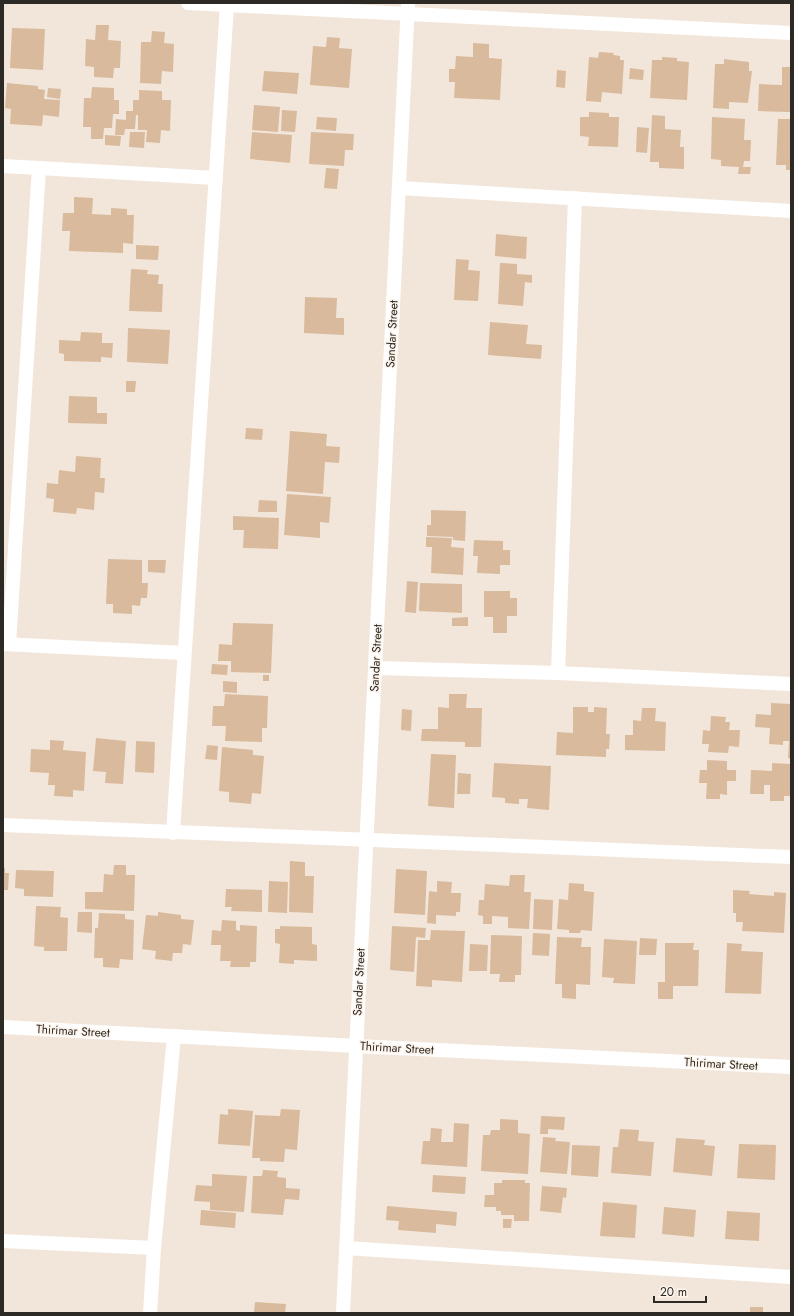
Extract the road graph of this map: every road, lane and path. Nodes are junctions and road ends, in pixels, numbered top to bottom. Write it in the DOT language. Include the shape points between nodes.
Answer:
graph roads {
  1 [pos="188,3"];
  2 [pos="227,5"];
  3 [pos="408,9"];
  4 [pos="791,34"];
  5 [pos="3,166"];
  6 [pos="39,168"];
  7 [pos="216,178"];
  8 [pos="399,188"];
  9 [pos="575,198"];
  10 [pos="791,211"];
  11 [pos="6,644"];
  12 [pos="184,653"];
  13 [pos="376,668"];
  14 [pos="558,673"];
  15 [pos="791,684"];
  16 [pos="3,826"];
  17 [pos="172,833"];
  18 [pos="368,842"];
  19 [pos="791,857"];
  20 [pos="3,1027"];
  21 [pos="174,1036"];
  22 [pos="356,1046"];
  23 [pos="791,1067"];
  24 [pos="3,1241"];
  25 [pos="154,1248"];
  26 [pos="346,1248"];
  27 [pos="791,1277"];
  28 [pos="150,1313"];
  29 [pos="343,1313"];
  1 -- 2 [label="street"];
  2 -- 3 [label="street"];
  2 -- 7 [label="street"];
  3 -- 4 [label="street"];
  3 -- 8 [label="street, Sandar Street"];
  5 -- 6 [label="street"];
  6 -- 7 [label="street"];
  6 -- 11 [label="street"];
  7 -- 12 [label="street"];
  8 -- 9 [label="street"];
  8 -- 13 [label="street, Sandar Street"];
  9 -- 10 [label="street"];
  9 -- 14 [label="street"];
  11 -- 12 [label="street"];
  12 -- 17 [label="street"];
  13 -- 14 [label="street"];
  13 -- 18 [label="street, Sandar Street"];
  14 -- 15 [label="street"];
  16 -- 17 [label="street"];
  17 -- 18 [label="street"];
  18 -- 19 [label="street"];
  18 -- 22 [label="street, Sandar Street"];
  20 -- 21 [label="street, Thirimar Street"];
  21 -- 22 [label="street, Thirimar Street"];
  21 -- 25 [label="street"];
  22 -- 23 [label="street, Thirimar Street"];
  22 -- 26 [label="street, Sandar Street"];
  24 -- 25 [label="street"];
  25 -- 28 [label="street"];
  26 -- 27 [label="street"];
  26 -- 29 [label="street, Sandar Street"];
}
